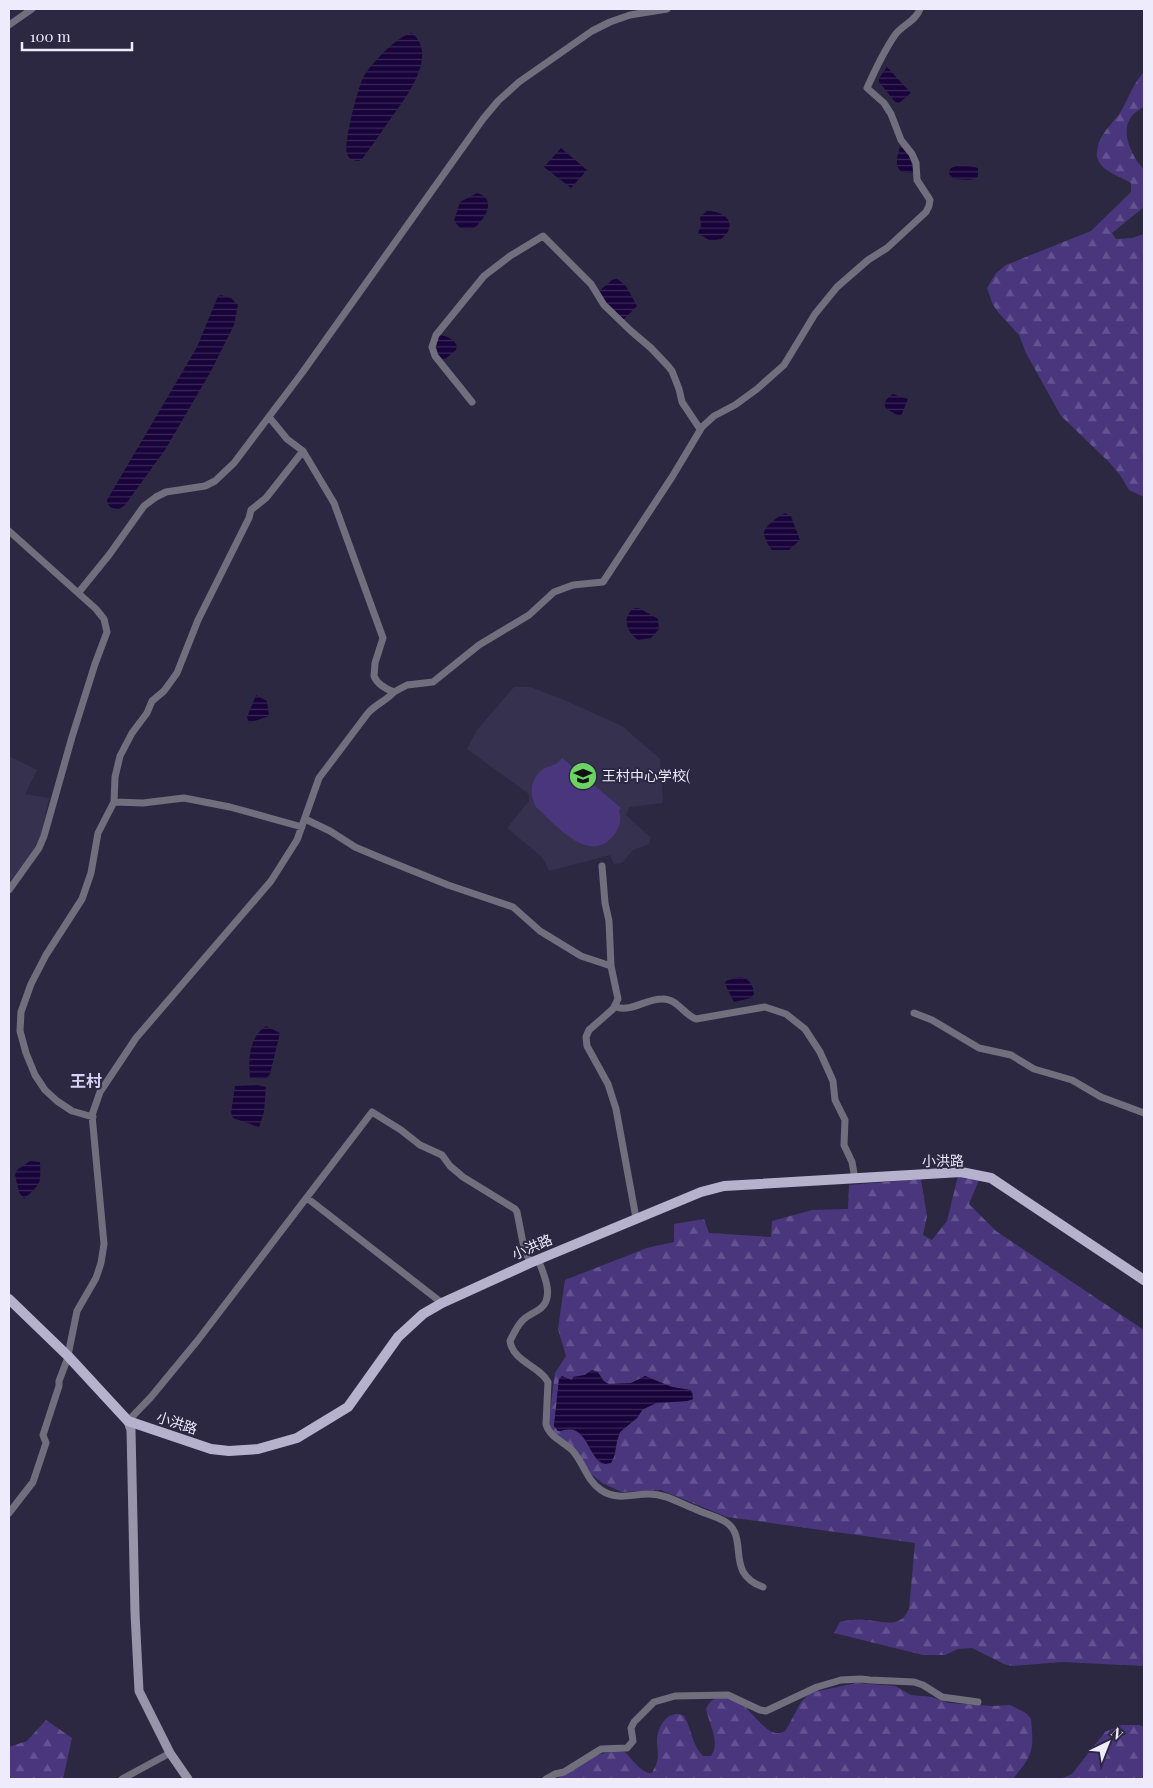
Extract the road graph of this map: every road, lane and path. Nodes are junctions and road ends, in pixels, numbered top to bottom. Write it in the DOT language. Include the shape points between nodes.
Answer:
graph roads {
  1 [pos="32,9"];
  2 [pos="667,9"];
  3 [pos="920,9"];
  4 [pos="9,25"];
  5 [pos="472,402"];
  6 [pos="269,417"];
  7 [pos="700,429"];
  8 [pos="303,451"];
  9 [pos="9,531"];
  10 [pos="79,592"];
  11 [pos="394,692"];
  12 [pos="114,802"];
  13 [pos="304,819"];
  14 [pos="302,827"];
  15 [pos="602,866"];
  16 [pos="9,890"];
  17 [pos="611,966"];
  18 [pos="615,1007"];
  19 [pos="914,1013"];
  20 [pos="1144,1113"];
  21 [pos="93,1117"];
  22 [pos="855,1179"];
  23 [pos="306,1198"];
  24 [pos="636,1218"];
  25 [pos="534,1261"];
  26 [pos="1144,1280"];
  27 [pos="9,1299"];
  28 [pos="442,1303"];
  29 [pos="68,1356"];
  30 [pos="128,1421"];
  31 [pos="9,1513"];
  32 [pos="763,1587"];
  33 [pos="978,1702"];
  34 [pos="170,1752"];
  35 [pos="122,1779"];
  36 [pos="188,1779"];
  37 [pos="546,1779"];
  1 -- 4 [label="street"];
  2 -- 6 [label="street" via="630,15 592,31 519,82 498,101"];
  3 -- 7 [label="street" via="895,35 867,88 884,103 901,140 912,154 917,180 930,200 926,212 837,287 815,314 784,365 757,389 714,416"];
  5 -- 7 [label="street" via="435,356 432,347 436,335 484,276 543,236 591,284 604,305 668,366 682,402"];
  6 -- 8 [label="street" via="287,440"];
  6 -- 10 [label="street" via="234,463 214,481 200,488 166,492 144,506"];
  7 -- 11 [label="street" via="672,478 603,582 573,585 554,592 529,615 479,645 432,682 407,685"];
  8 -- 11 [label="street" via="334,503 383,638 373,671 375,680"];
  8 -- 12 [label="street" via="266,498 251,510 198,620 177,673 152,702 120,756 114,777"];
  9 -- 10 [label="street"];
  10 -- 16 [label="street" via="102,615 107,632 44,836"];
  11 -- 13 [label="street" via="385,702 372,708 319,778"];
  12 -- 14 [label="street" via="143,803 184,798"];
  12 -- 21 [label="street" via="98,833 92,874 82,899 46,955 21,1012 20,1031 26,1053 45,1090 72,1111"];
  13 -- 14 [label="street"];
  13 -- 17 [label="street" via="381,858 513,907 540,931 580,956"];
  14 -- 21 [label="street" via="271,881 128,1048 97,1098"];
  15 -- 17 [label="street"];
  17 -- 18 [label="street" via="618,999"];
  18 -- 22 [label="street" via="631,1008 664,999 696,1019 765,1007 797,1021 806,1029 833,1081 835,1100 845,1120 844,1145"];
  18 -- 24 [label="street" via="589,1030 585,1040 608,1084 616,1109"];
  19 -- 20 [label="street" via="979,1048 1011,1055 1034,1069 1072,1080 1100,1097"];
  21 -- 29 [label="street" via="104,1244 96,1278 77,1311"];
  22 -- 24 [label="main road, 小洪路" via="724,1186"];
  22 -- 26 [label="main road, 小洪路" via="961,1172 991,1178"];
  23 -- 25 [label="street" via="372,1112 420,1145 442,1155 463,1177 515,1209 523,1243"];
  23 -- 28 [label="street"];
  23 -- 30 [label="street" via="176,1368"];
  24 -- 25 [label="main road, 小洪路"];
  25 -- 28 [label="main road, 小洪路"];
  25 -- 32 [label="street" via="547,1287 547,1301 520,1322 510,1345 548,1382 548,1430 572,1451 588,1478 602,1491 618,1497 666,1496 726,1522 737,1534 742,1570"];
  27 -- 29 [label="main road, 小洪路"];
  28 -- 30 [label="main road, 小洪路" via="423,1314 398,1337 348,1407 297,1438 258,1450 229,1451 211,1449"];
  29 -- 30 [label="main road, 小洪路"];
  29 -- 31 [label="street" via="43,1435 46,1443 33,1482"];
  30 -- 34 [label="main road" via="131,1430 139,1691"];
  33 -- 37 [label="street" via="942,1697 914,1682 861,1678 817,1687 766,1711 728,1695 675,1696 654,1702 634,1722 632,1741 626,1748 601,1749"];
  34 -- 35 [label="street"];
  34 -- 36 [label="main road"];
}
